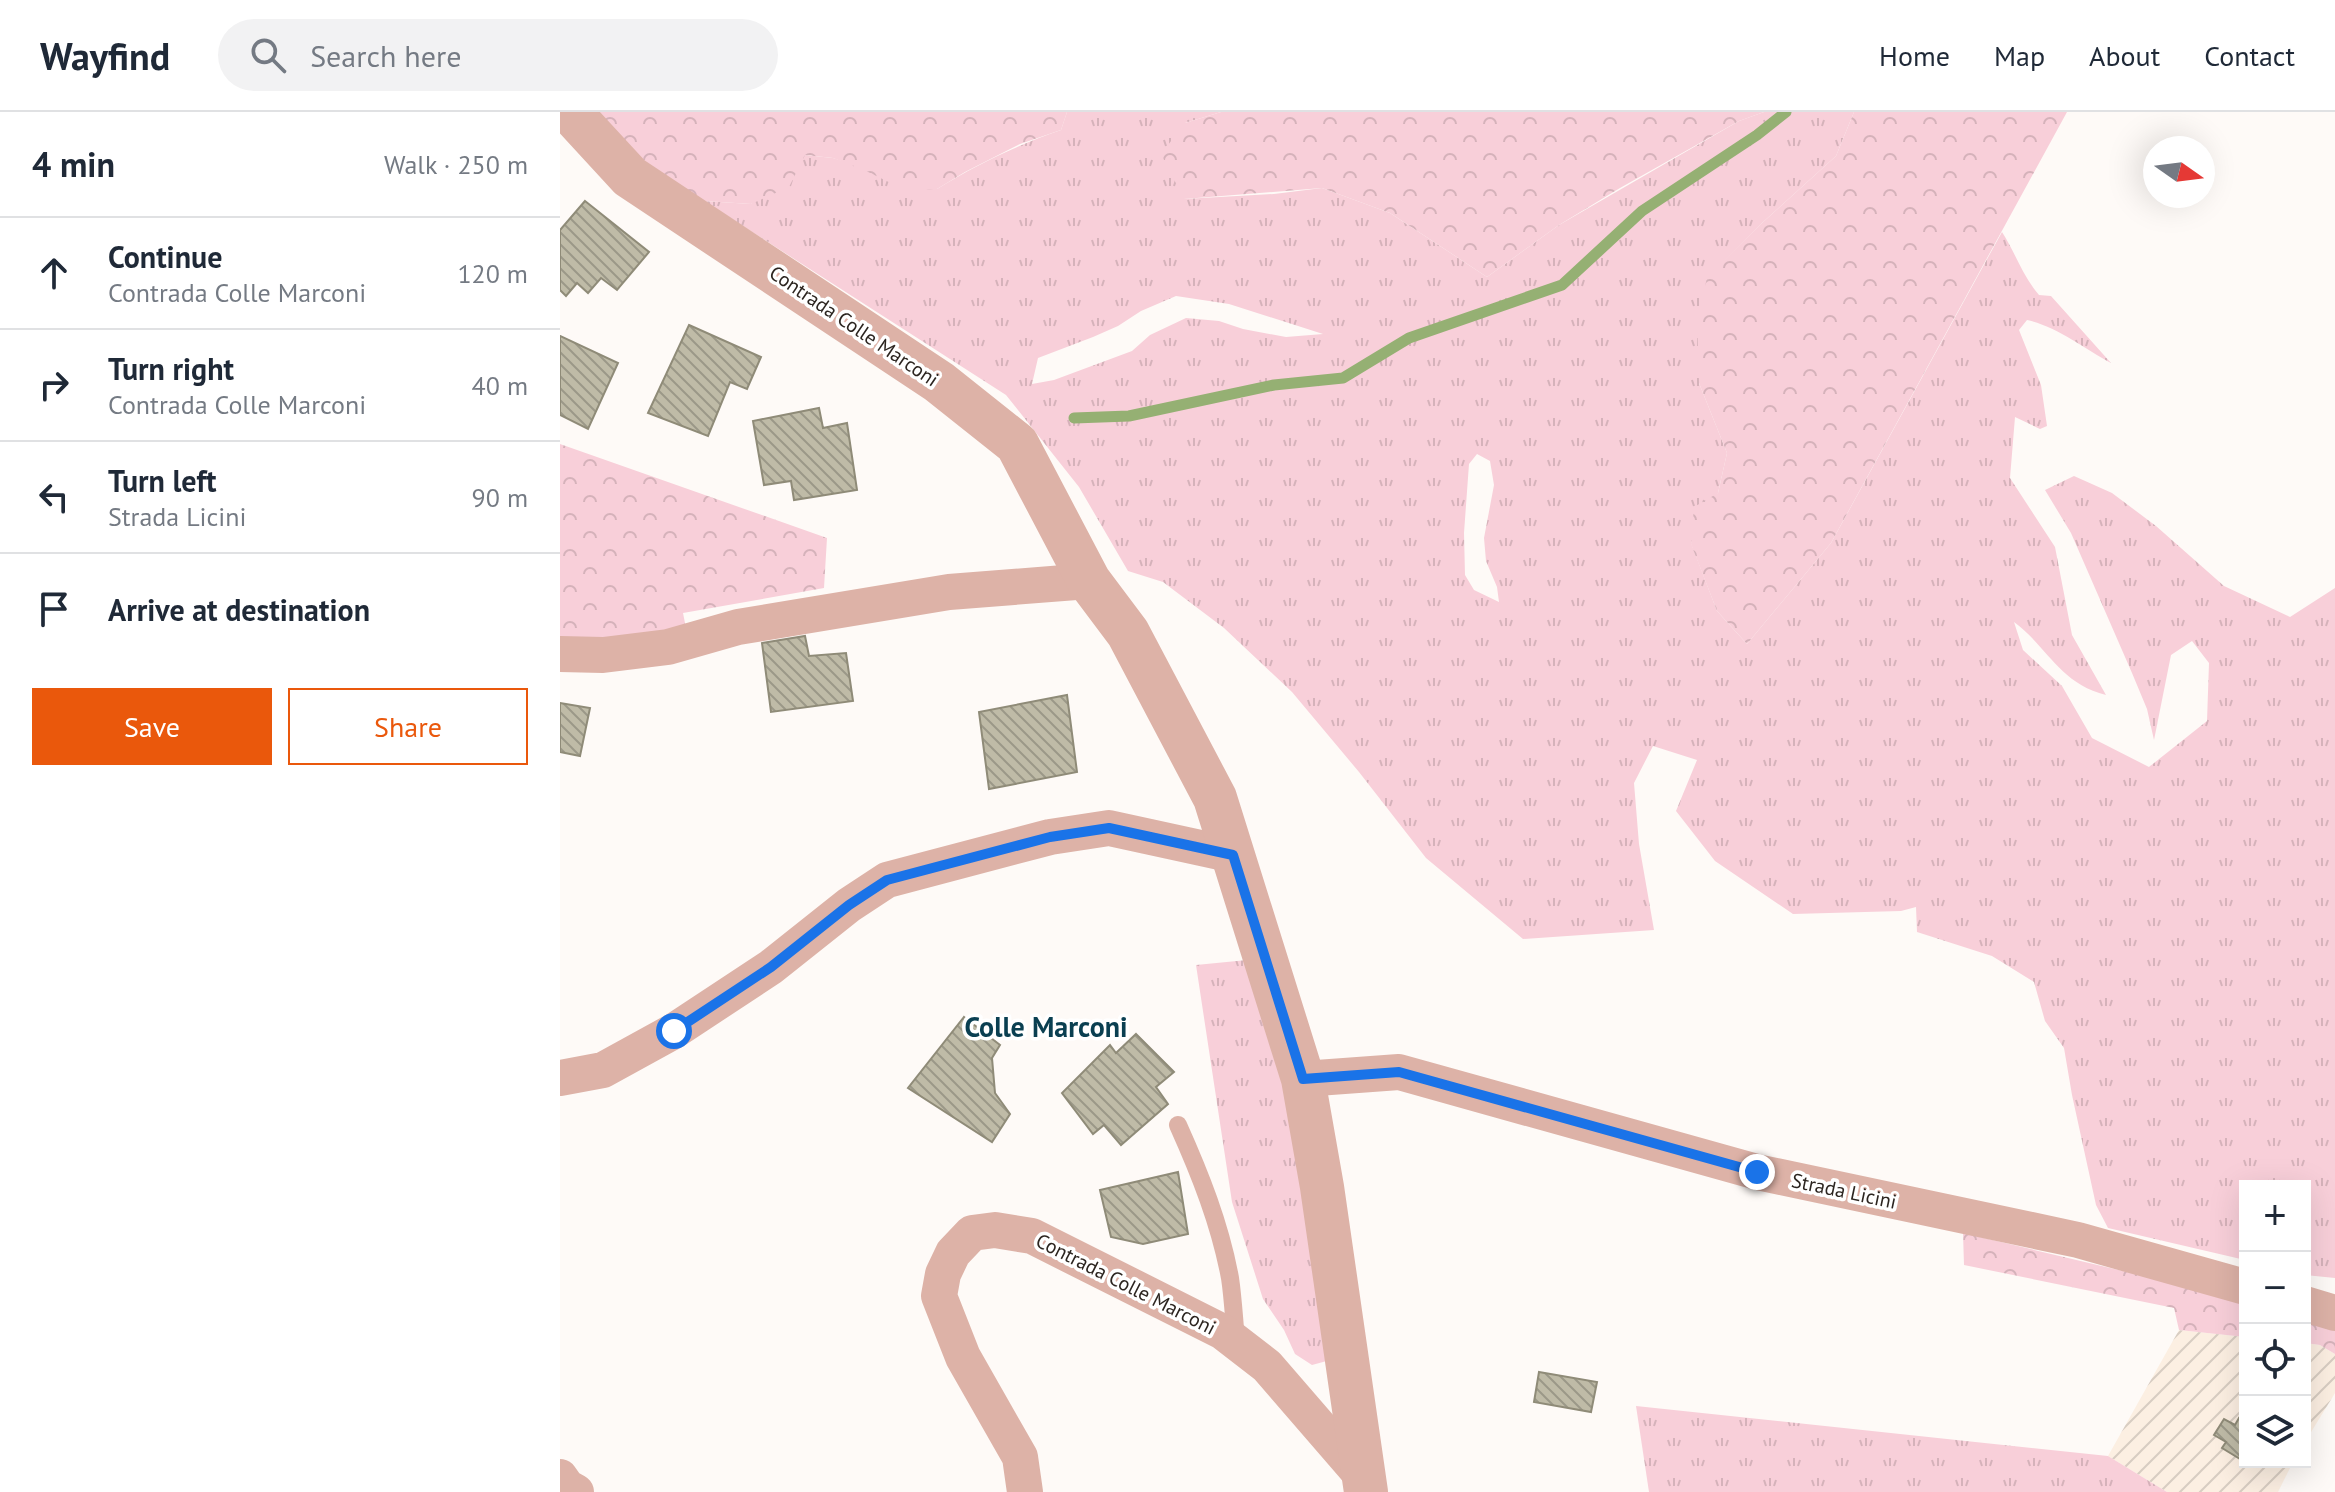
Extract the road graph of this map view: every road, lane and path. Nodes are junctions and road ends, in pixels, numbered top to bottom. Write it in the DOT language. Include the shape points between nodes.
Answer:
graph roads {
  1 [pos="570,112"];
  2 [pos="1089,581"];
  3 [pos="560,654"];
  4 [pos="1233,855"];
  5 [pos="560,1078"];
  6 [pos="1303,1079"];
  7 [pos="1178,1125"];
  8 [pos="2239,1285"];
  9 [pos="2311,1306"];
  10 [pos="2335,1313"];
  11 [pos="1236,1342"];
  12 [pos="560,1477"];
  13 [pos="1365,1484"];
  14 [pos="576,1492"];
  15 [pos="1025,1492"];
  1 -- 2 [label="street, Contrada Colle Marconi" via="630,177 939,382 1017,444"];
  2 -- 3 [label="street" via="949,592 738,627 668,647"];
  2 -- 4 [label="street, Contrada Colle Marconi" via="1128,633 1208,784"];
  4 -- 5 [label="street" via="1109,828 1050,837 887,880 674,1031 603,1070"];
  4 -- 6 [label="street, Contrada Colle Marconi"];
  6 -- 8 [label="street, Strada Licini" via="1399,1072 1757,1172 2078,1240"];
  6 -- 13 [label="street, Contrada Colle Marconi"];
  7 -- 11 [label="lane" via="1218,1230 1230,1278"];
  9 -- 10 [label="street"];
  11 -- 13 [label="street, Contrada Colle Marconi" via="1267,1366"];
  11 -- 15 [label="street, Contrada Colle Marconi" via="1032,1236 995,1230 972,1233 953,1253 939,1296 963,1357 1020,1457"];
  12 -- 14 [label="street"];
}
